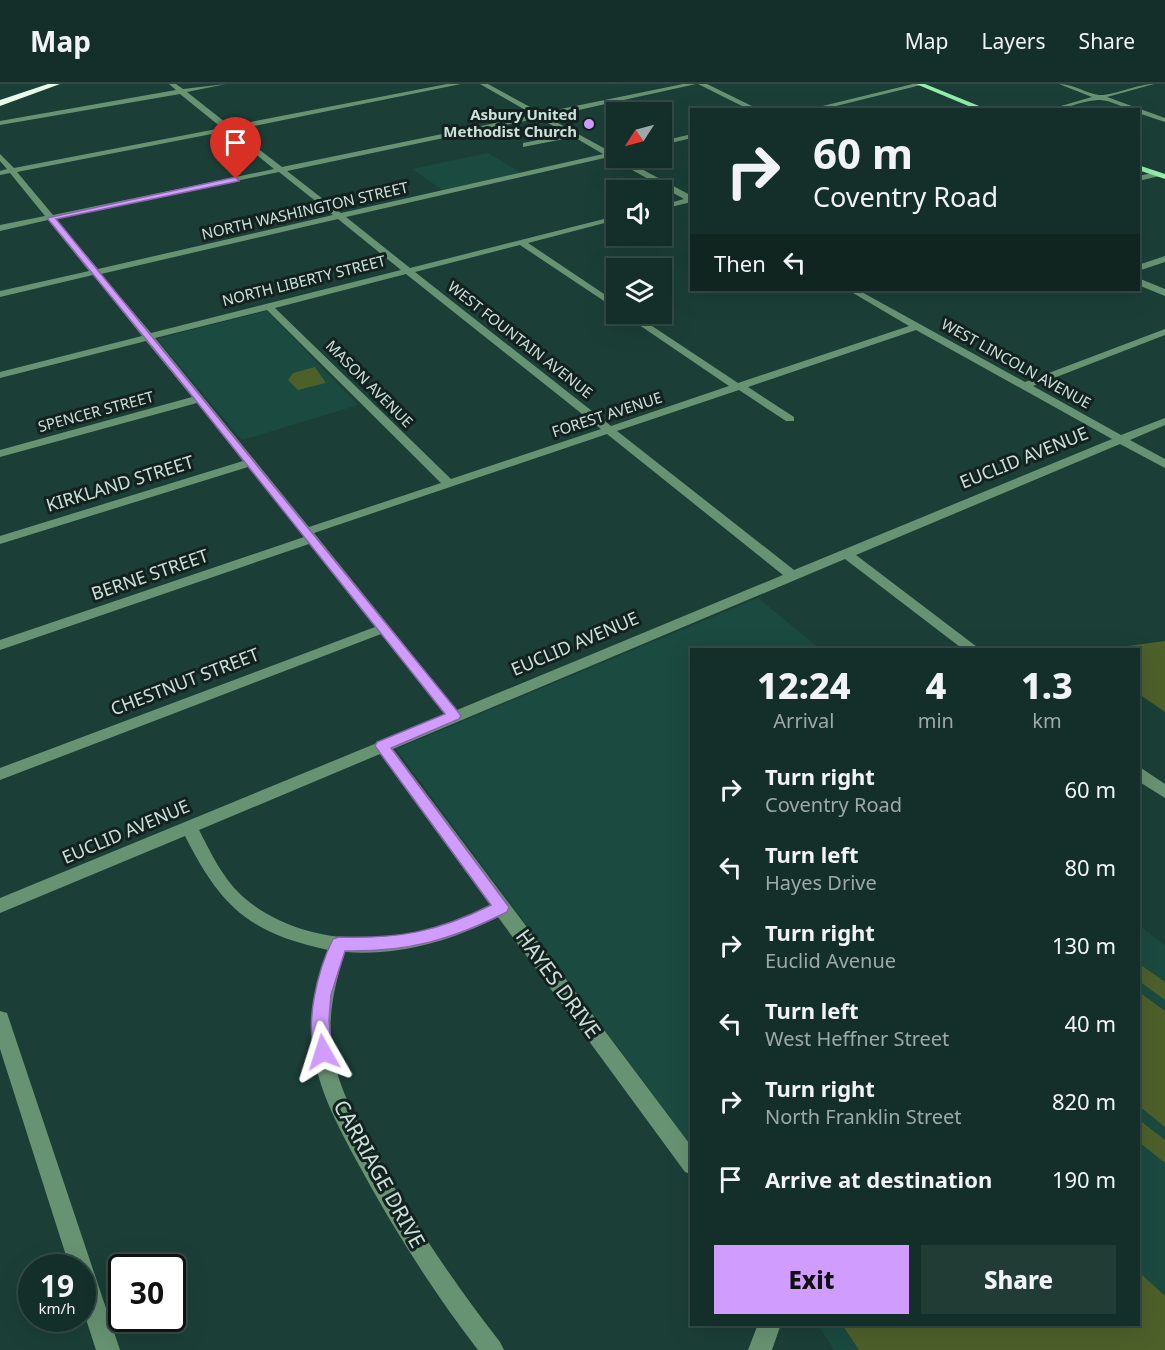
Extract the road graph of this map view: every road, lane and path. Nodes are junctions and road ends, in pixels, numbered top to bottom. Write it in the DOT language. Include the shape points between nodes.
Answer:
graph roads {
  1 [pos="43,84"];
  2 [pos="56,84"];
  3 [pos="172,84"];
  4 [pos="224,84"];
  5 [pos="458,84"];
  6 [pos="483,84"];
  7 [pos="693,84"];
  8 [pos="701,84"];
  9 [pos="920,84"];
  10 [pos="1062,84"];
  11 [pos="1151,84"];
  12 [pos="181,91"];
  13 [pos="1099,97"];
  14 [pos="0,100"];
  15 [pos="753,108"];
  16 [pos="818,108"];
  17 [pos="981,108"];
  18 [pos="1058,108"];
  19 [pos="1131,108"];
  20 [pos="1140,111"];
  21 [pos="540,116"];
  22 [pos="1165,120"];
  23 [pos="0,123"];
  24 [pos="229,129"];
  25 [pos="574,135"];
  26 [pos="690,136"];
  27 [pos="672,141"];
  28 [pos="526,145"];
  29 [pos="606,151"];
  30 [pos="0,156"];
  31 [pos="606,156"];
  32 [pos="637,168"];
  33 [pos="1140,168"];
  34 [pos="281,170"];
  35 [pos="6,171"];
  36 [pos="1161,176"];
  37 [pos="1140,179"];
  38 [pos="690,199"];
  39 [pos="690,200"];
  40 [pos="672,205"];
  41 [pos="340,216"];
  42 [pos="51,218"];
  43 [pos="606,221"];
  44 [pos="0,228"];
  45 [pos="521,242"];
  46 [pos="1165,260"];
  47 [pos="1140,267"];
  48 [pos="408,270"];
  49 [pos="96,272"];
  50 [pos="1140,282"];
  51 [pos="854,291"];
  52 [pos="1165,293"];
  53 [pos="0,294"];
  54 [pos="606,299"];
  55 [pos="268,306"];
  56 [pos="642,324"];
  57 [pos="918,326"];
  58 [pos="1165,332"];
  59 [pos="149,337"];
  60 [pos="0,375"];
  61 [pos="1025,386"];
  62 [pos="738,387"];
  63 [pos="199,399"];
  64 [pos="790,419"];
  65 [pos="1165,421"];
  66 [pos="609,430"];
  67 [pos="1121,439"];
  68 [pos="0,454"];
  69 [pos="250,463"];
  70 [pos="1165,464"];
  71 [pos="449,484"];
  72 [pos="309,535"];
  73 [pos="0,540"];
  74 [pos="845,553"];
  75 [pos="792,575"];
  76 [pos="384,628"];
  77 [pos="0,645"];
  78 [pos="971,648"];
  79 [pos="454,716"];
  80 [pos="382,746"];
  81 [pos="1140,773"];
  82 [pos="0,774"];
  83 [pos="1165,792"];
  84 [pos="189,827"];
  85 [pos="0,906"];
  86 [pos="501,907"];
  87 [pos="339,944"];
  88 [pos="0,1019"];
  89 [pos="690,1162"];
  90 [pos="77,1254"];
  91 [pos="96,1313"];
  92 [pos="769,1326"];
  93 [pos="108,1350"];
  94 [pos="492,1350"];
  95 [pos="760,1350"];
  1 -- 14 [label="highway"];
  2 -- 14 [label="highway"];
  3 -- 12 [label="street, WEST FOUNTAIN AVENUE"];
  4 -- 12 [label="street"];
  5 -- 24 [label="street"];
  6 -- 21 [label="street"];
  7 -- 21 [label="street"];
  8 -- 15 [label="street"];
  9 -- 16 [label="street"];
  9 -- 17 [label="main road"];
  10 -- 13 [label="street"];
  11 -- 13 [label="street"];
  12 -- 23 [label="street"];
  12 -- 24 [label="street, WEST FOUNTAIN AVENUE"];
  13 -- 18 [label="street"];
  13 -- 19 [label="street"];
  20 -- 22 [label="street"];
  21 -- 25 [label="street"];
  21 -- 34 [label="street"];
  24 -- 34 [label="street, WEST FOUNTAIN AVENUE"];
  24 -- 35 [label="street"];
  25 -- 28 [label="street"];
  25 -- 29 [label="street"];
  26 -- 27 [label="street"];
  30 -- 35 [label="street"];
  31 -- 41 [label="street, NORTH WASHINGTON STREET"];
  32 -- 38 [label="street"];
  33 -- 36 [label="main road"];
  34 -- 41 [label="street, WEST FOUNTAIN AVENUE"];
  34 -- 42 [label="street"];
  35 -- 42 [label="street"];
  36 -- 37 [label="street"];
  39 -- 40 [label="street"];
  41 -- 48 [label="street, WEST FOUNTAIN AVENUE"];
  41 -- 49 [label="street, NORTH WASHINGTON STREET"];
  42 -- 44 [label="street"];
  42 -- 49 [label="street"];
  43 -- 45 [label="street, NORTH LIBERTY STREET"];
  45 -- 48 [label="street, NORTH LIBERTY STREET"];
  45 -- 54 [label="street"];
  46 -- 47 [label="street"];
  48 -- 55 [label="street, NORTH LIBERTY STREET"];
  48 -- 66 [label="street, WEST FOUNTAIN AVENUE"];
  49 -- 53 [label="street, NORTH WASHINGTON STREET"];
  49 -- 59 [label="street"];
  50 -- 52 [label="street"];
  51 -- 57 [label="street, WEST LINCOLN AVENUE"];
  55 -- 59 [label="street, NORTH LIBERTY STREET"];
  55 -- 71 [label="street, MASON AVENUE"];
  56 -- 62 [label="street"];
  57 -- 61 [label="street, WEST LINCOLN AVENUE"];
  57 -- 62 [label="street, FOREST AVENUE"];
  58 -- 61 [label="street"];
  59 -- 60 [label="street, NORTH LIBERTY STREET"];
  59 -- 63 [label="street"];
  61 -- 67 [label="street, WEST LINCOLN AVENUE"];
  62 -- 64 [label="street"];
  62 -- 66 [label="street, FOREST AVENUE"];
  63 -- 68 [label="street, SPENCER STREET"];
  63 -- 69 [label="street"];
  65 -- 67 [label="street, EUCLID AVENUE"];
  66 -- 71 [label="street, FOREST AVENUE"];
  66 -- 75 [label="street, WEST FOUNTAIN AVENUE"];
  67 -- 70 [label="street, WEST LINCOLN AVENUE"];
  67 -- 74 [label="street, EUCLID AVENUE"];
  69 -- 72 [label="street"];
  69 -- 73 [label="street, KIRKLAND STREET"];
  71 -- 72 [label="street, FOREST AVENUE"];
  72 -- 76 [label="street"];
  72 -- 77 [label="street, BERNE STREET"];
  74 -- 75 [label="street, EUCLID AVENUE"];
  74 -- 78 [label="street"];
  75 -- 79 [label="street, EUCLID AVENUE"];
  76 -- 79 [label="street"];
  76 -- 82 [label="street, CHESTNUT STREET"];
  79 -- 80 [label="street, EUCLID AVENUE"];
  80 -- 84 [label="street, EUCLID AVENUE"];
  80 -- 86 [label="street, HAYES DRIVE"];
  81 -- 83 [label="street"];
  84 -- 85 [label="street, EUCLID AVENUE"];
  84 -- 87 [label="street" via="218,880 236,901 283,930"];
  86 -- 87 [label="street" via="425,938 382,945"];
  86 -- 89 [label="street, HAYES DRIVE"];
  87 -- 94 [label="street, CARRIAGE DRIVE" via="323,995 320,1020 333,1091 402,1220"];
  88 -- 90 [label="street"];
  91 -- 93 [label="street"];
  92 -- 95 [label="street"];
}
